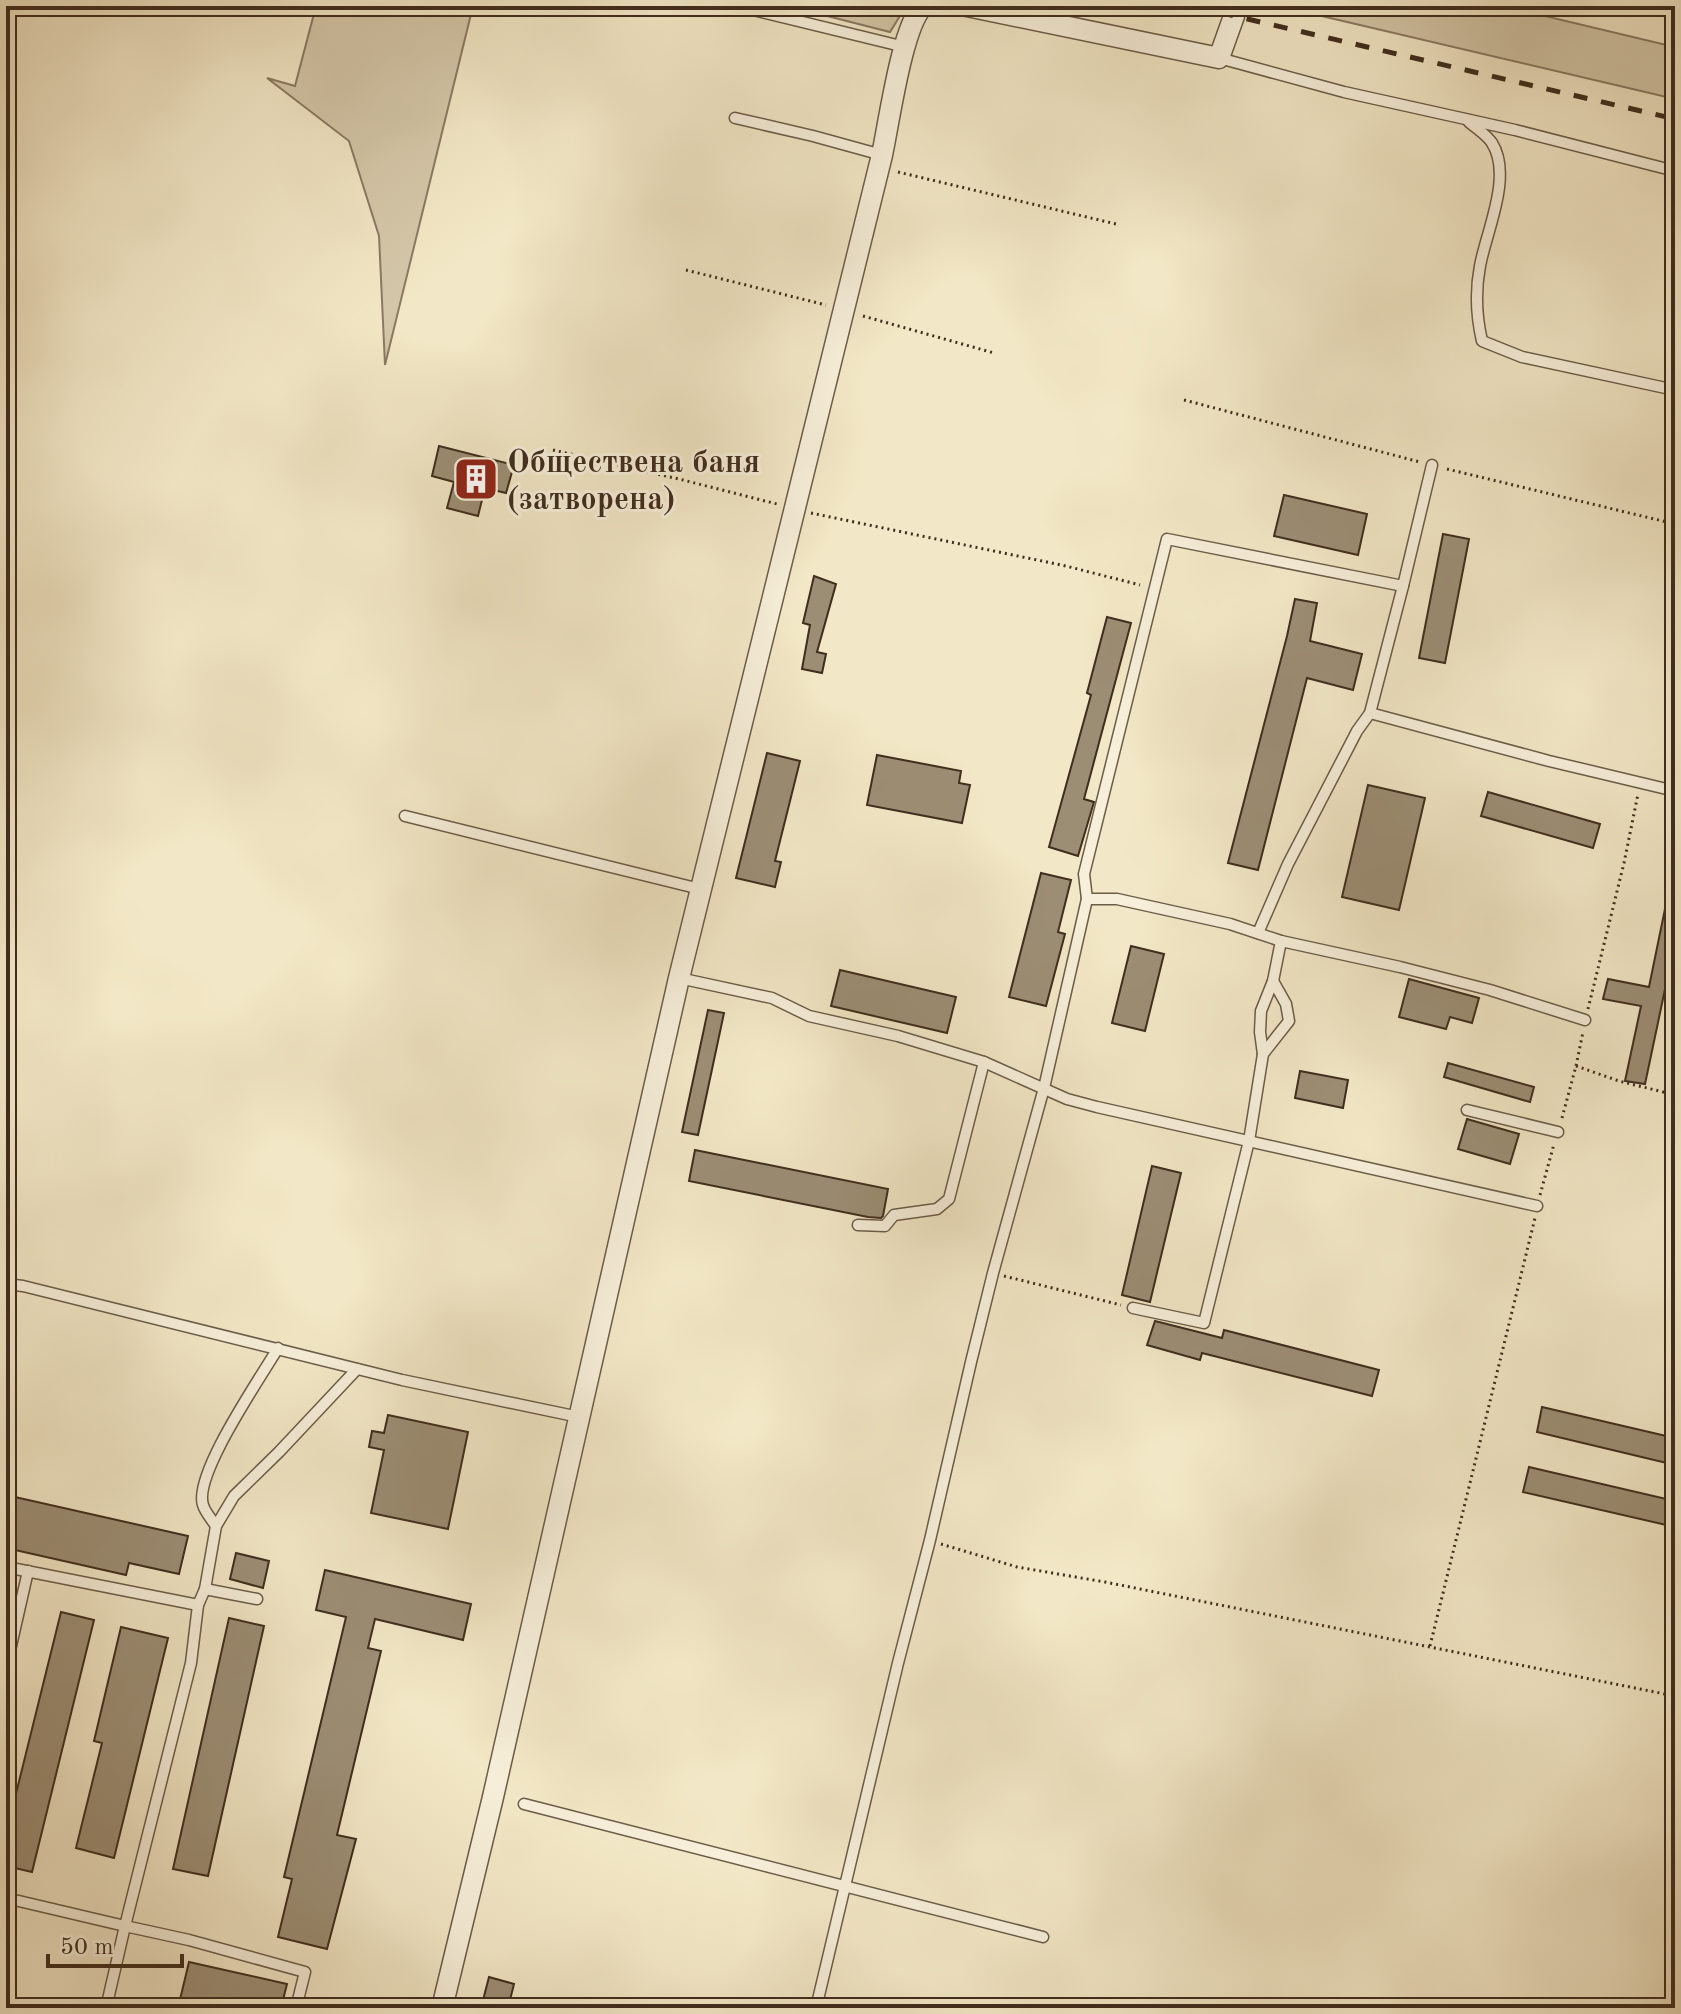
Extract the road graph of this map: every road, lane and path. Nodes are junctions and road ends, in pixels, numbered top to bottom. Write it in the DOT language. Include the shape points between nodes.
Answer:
graph roads {
  1 [pos="737,6"];
  2 [pos="923,6"];
  3 [pos="967,6"];
  4 [pos="1235,6"];
  5 [pos="905,47"];
  6 [pos="1219,58"];
  7 [pos="735,118"];
  8 [pos="1464,119"];
  9 [pos="880,161"];
  10 [pos="1675,171"];
  11 [pos="1116,224"];
  12 [pos="1675,390"];
  13 [pos="1184,400"];
  14 [pos="553,450"];
  15 [pos="1432,465"];
  16 [pos="794,508"];
  17 [pos="1675,524"];
  18 [pos="1403,586"];
  19 [pos="1155,589"];
  20 [pos="1370,713"];
  21 [pos="1675,791"];
  22 [pos="405,816"];
  23 [pos="700,889"];
  24 [pos="1087,899"];
  25 [pos="1258,933"];
  26 [pos="1281,941"];
  27 [pos="679,978"];
  28 [pos="1273,981"];
  29 [pos="1585,1020"];
  30 [pos="1263,1054"];
  31 [pos="984,1062"];
  32 [pos="1576,1066"];
  33 [pos="1044,1088"];
  34 [pos="1675,1095"];
  35 [pos="1467,1110"];
  36 [pos="1558,1132"];
  37 [pos="1249,1141"];
  38 [pos="1537,1206"];
  39 [pos="858,1225"];
  40 [pos="993,1273"];
  41 [pos="6,1284"];
  42 [pos="1133,1308"];
  43 [pos="278,1348"];
  44 [pos="357,1369"];
  45 [pos="579,1417"];
  46 [pos="216,1526"];
  47 [pos="930,1540"];
  48 [pos="6,1567"];
  49 [pos="28,1571"];
  50 [pos="205,1589"];
  51 [pos="257,1599"];
  52 [pos="198,1605"];
  53 [pos="6,1668"];
  54 [pos="1675,1696"];
  55 [pos="524,1804"];
  56 [pos="845,1887"];
  57 [pos="6,1898"];
  58 [pos="125,1926"];
  59 [pos="1043,1937"];
  60 [pos="106,2008"];
  61 [pos="296,2008"];
  62 [pos="442,2008"];
  63 [pos="816,2008"];
  1 -- 5 [label="lane"];
  2 -- 5 [label="street"];
  3 -- 6 [label="street"];
  4 -- 6 [label="street"];
  5 -- 9 [label="street"];
  6 -- 8 [label="lane"];
  7 -- 9 [label="lane" via="813,136"];
  8 -- 10 [label="lane"];
  8 -- 12 [label="lane" via="1493,144 1498,159 1500,186 1475,301 1482,341 1522,357"];
  9 -- 11 [label="path"];
  9 -- 16 [label="street"];
  13 -- 15 [label="path"];
  14 -- 16 [label="path"];
  15 -- 17 [label="path"];
  15 -- 18 [label="lane"];
  16 -- 19 [label="path"];
  16 -- 23 [label="street"];
  18 -- 19 [label="lane" via="1167,539"];
  18 -- 20 [label="lane"];
  19 -- 24 [label="lane" via="1084,874"];
  20 -- 21 [label="lane"];
  20 -- 25 [label="lane" via="1288,864"];
  22 -- 23 [label="lane"];
  23 -- 27 [label="street"];
  24 -- 25 [label="lane" via="1117,899"];
  24 -- 33 [label="lane"];
  25 -- 26 [label="lane"];
  26 -- 28 [label="lane"];
  26 -- 29 [label="lane" via="1475,986"];
  27 -- 31 [label="lane" via="772,998 809,1016"];
  27 -- 45 [label="street"];
  28 -- 30 [label="lane" via="1261,1011"];
  28 -- 30 [label="lane" via="1289,1021"];
  30 -- 37 [label="lane"];
  31 -- 33 [label="lane"];
  31 -- 39 [label="lane" via="949,1199 937,1209 894,1215 885,1226"];
  32 -- 34 [label="path"];
  33 -- 37 [label="lane" via="1097,1107"];
  33 -- 40 [label="lane"];
  35 -- 36 [label="lane"];
  37 -- 38 [label="lane"];
  37 -- 42 [label="lane" via="1204,1323"];
  40 -- 42 [label="path"];
  40 -- 47 [label="lane"];
  41 -- 43 [label="lane"];
  43 -- 44 [label="lane"];
  43 -- 46 [label="lane" via="205,1478 202,1504"];
  44 -- 45 [label="lane"];
  44 -- 46 [label="lane" via="234,1496"];
  45 -- 62 [label="street"];
  46 -- 50 [label="lane"];
  47 -- 54 [label="path" via="1017,1567"];
  47 -- 56 [label="lane"];
  48 -- 49 [label="lane"];
  49 -- 52 [label="lane"];
  49 -- 53 [label="lane"];
  50 -- 51 [label="lane"];
  50 -- 52 [label="lane"];
  52 -- 58 [label="lane" via="191,1663"];
  55 -- 56 [label="lane"];
  56 -- 59 [label="lane"];
  56 -- 63 [label="lane"];
  57 -- 58 [label="lane"];
  58 -- 60 [label="lane"];
  58 -- 61 [label="lane" via="305,1972"];
}
